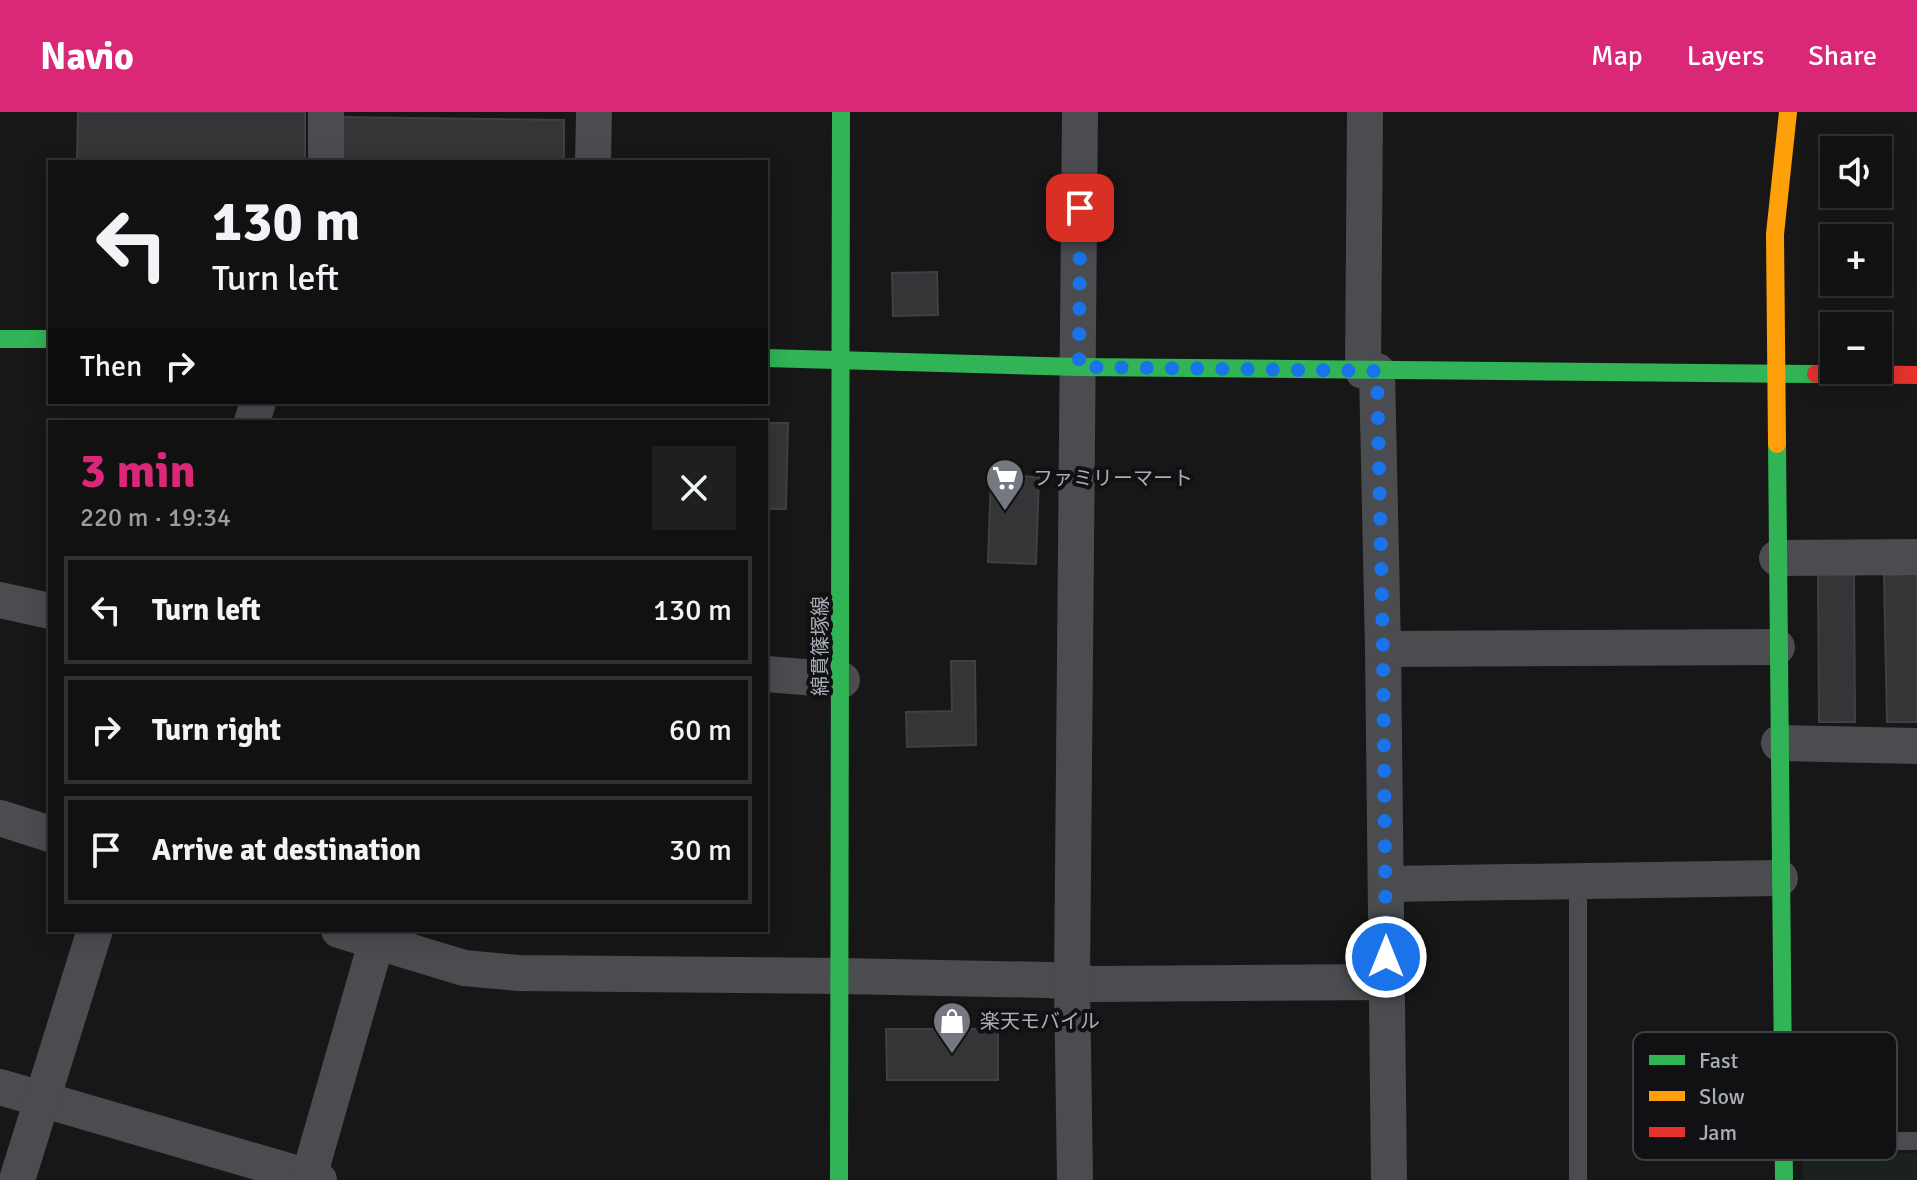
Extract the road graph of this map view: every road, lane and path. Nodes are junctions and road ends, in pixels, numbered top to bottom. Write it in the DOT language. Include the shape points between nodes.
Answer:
graph roads {
  1 [pos="326,112"];
  2 [pos="594,112"];
  3 [pos="841,112"];
  4 [pos="1080,112"];
  5 [pos="1365,112"];
  6 [pos="1788,112"];
  7 [pos="326,160"];
  8 [pos="593,160"];
  9 [pos="0,339"];
  10 [pos="48,339"];
  11 [pos="768,358"];
  12 [pos="840,360"];
  13 [pos="1079,367"];
  14 [pos="1370,371"];
  15 [pos="1776,372"];
  16 [pos="1917,375"];
  17 [pos="1917,557"];
  18 [pos="1777,558"];
  19 [pos="0,600"];
  20 [pos="48,611"];
  21 [pos="1777,647"];
  22 [pos="1383,649"];
  23 [pos="768,674"];
  24 [pos="842,680"];
  25 [pos="1779,743"];
  26 [pos="1917,746"];
  27 [pos="0,818"];
  28 [pos="48,833"];
  29 [pos="1780,878"];
  30 [pos="1578,880"];
  31 [pos="1386,884"];
  32 [pos="94,932"];
  33 [pos="345,932"];
  34 [pos="376,943"];
  35 [pos="841,976"];
  36 [pos="1072,982"];
  37 [pos="1386,982"];
  38 [pos="1782,1032"];
  39 [pos="0,1087"];
  40 [pos="42,1101"];
  41 [pos="1897,1141"];
  42 [pos="1917,1141"];
  43 [pos="1783,1160"];
  44 [pos="312,1179"];
  45 [pos="17,1180"];
  46 [pos="839,1180"];
  47 [pos="1075,1180"];
  48 [pos="1389,1180"];
  49 [pos="1578,1180"];
  50 [pos="1784,1180"];
  1 -- 7 [label="street"];
  2 -- 8 [label="street"];
  3 -- 12 [label="street, 綿貫篠塚線"];
  4 -- 13 [label="street"];
  5 -- 14 [label="street"];
  6 -- 15 [label="street" via="1775,234"];
  9 -- 10 [label="street"];
  11 -- 12 [label="street"];
  12 -- 13 [label="street"];
  12 -- 24 [label="street, 綿貫篠塚線"];
  13 -- 14 [label="street"];
  13 -- 36 [label="street"];
  14 -- 15 [label="street"];
  14 -- 22 [label="street"];
  15 -- 16 [label="street"];
  15 -- 18 [label="street"];
  17 -- 18 [label="street"];
  18 -- 21 [label="street"];
  19 -- 20 [label="street"];
  21 -- 22 [label="street"];
  21 -- 25 [label="street"];
  22 -- 31 [label="street"];
  23 -- 24 [label="street"];
  24 -- 35 [label="street, 綿貫篠塚線"];
  25 -- 26 [label="street"];
  25 -- 29 [label="street"];
  27 -- 28 [label="street"];
  29 -- 30 [label="street"];
  29 -- 38 [label="street"];
  30 -- 31 [label="street"];
  30 -- 49 [label="lane"];
  31 -- 37 [label="street"];
  32 -- 40 [label="street"];
  33 -- 34 [label="street"];
  34 -- 35 [label="street" via="464,968 518,973"];
  34 -- 44 [label="street"];
  35 -- 36 [label="street"];
  35 -- 46 [label="street, 綿貫篠塚線"];
  36 -- 37 [label="street"];
  36 -- 47 [label="street"];
  37 -- 48 [label="street"];
  39 -- 40 [label="street"];
  40 -- 44 [label="street"];
  40 -- 45 [label="street"];
  41 -- 42 [label="lane"];
  43 -- 50 [label="street"];
}
